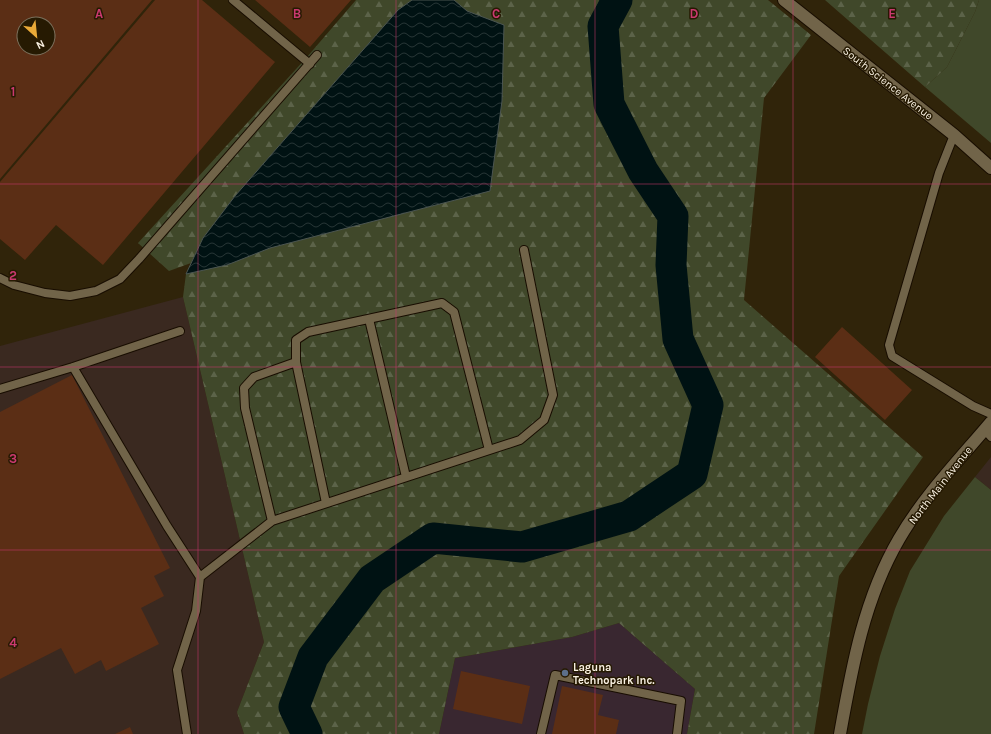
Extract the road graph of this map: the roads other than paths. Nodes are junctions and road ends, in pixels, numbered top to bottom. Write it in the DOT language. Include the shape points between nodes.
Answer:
graph roads {
  1 [pos="233,0"];
  2 [pos="784,0"];
  3 [pos="317,56"];
  4 [pos="310,64"];
  5 [pos="954,135"];
  6 [pos="991,168"];
  7 [pos="524,250"];
  8 [pos="0,278"];
  9 [pos="369,319"];
  10 [pos="180,331"];
  11 [pos="296,362"];
  12 [pos="73,367"];
  13 [pos="0,389"];
  14 [pos="991,414"];
  15 [pos="989,430"];
  16 [pos="489,450"];
  17 [pos="406,477"];
  18 [pos="326,503"];
  19 [pos="272,520"];
  20 [pos="200,577"];
  21 [pos="187,734"];
  22 [pos="541,734"];
  23 [pos="677,734"];
  24 [pos="840,734"];
  1 -- 4 [label="lane"];
  2 -- 5 [label="street, South Science Avenue"];
  3 -- 4 [label="lane"];
  4 -- 8 [label="lane" via="120,279 96,291 70,296 45,293 14,285"];
  5 -- 6 [label="street, South Science Avenue"];
  5 -- 14 [label="lane" via="940,173 889,345 892,356 973,406"];
  7 -- 16 [label="lane" via="553,395 544,420 520,440"];
  9 -- 11 [label="lane" via="308,332 296,340"];
  9 -- 16 [label="lane" via="442,303 454,312"];
  9 -- 17 [label="lane"];
  10 -- 12 [label="lane"];
  11 -- 18 [label="lane"];
  11 -- 19 [label="lane" via="254,377 244,388 245,408"];
  12 -- 13 [label="lane"];
  12 -- 20 [label="lane"];
  15 -- 24 [label="street, North Main Avenue" via="927,498 899,539 887,562 862,630 850,677"];
  16 -- 17 [label="lane"];
  17 -- 18 [label="lane"];
  18 -- 19 [label="lane"];
  19 -- 20 [label="lane"];
  20 -- 21 [label="lane" via="196,611 177,670"];
  22 -- 23 [label="lane" via="555,675 681,701"];
}
